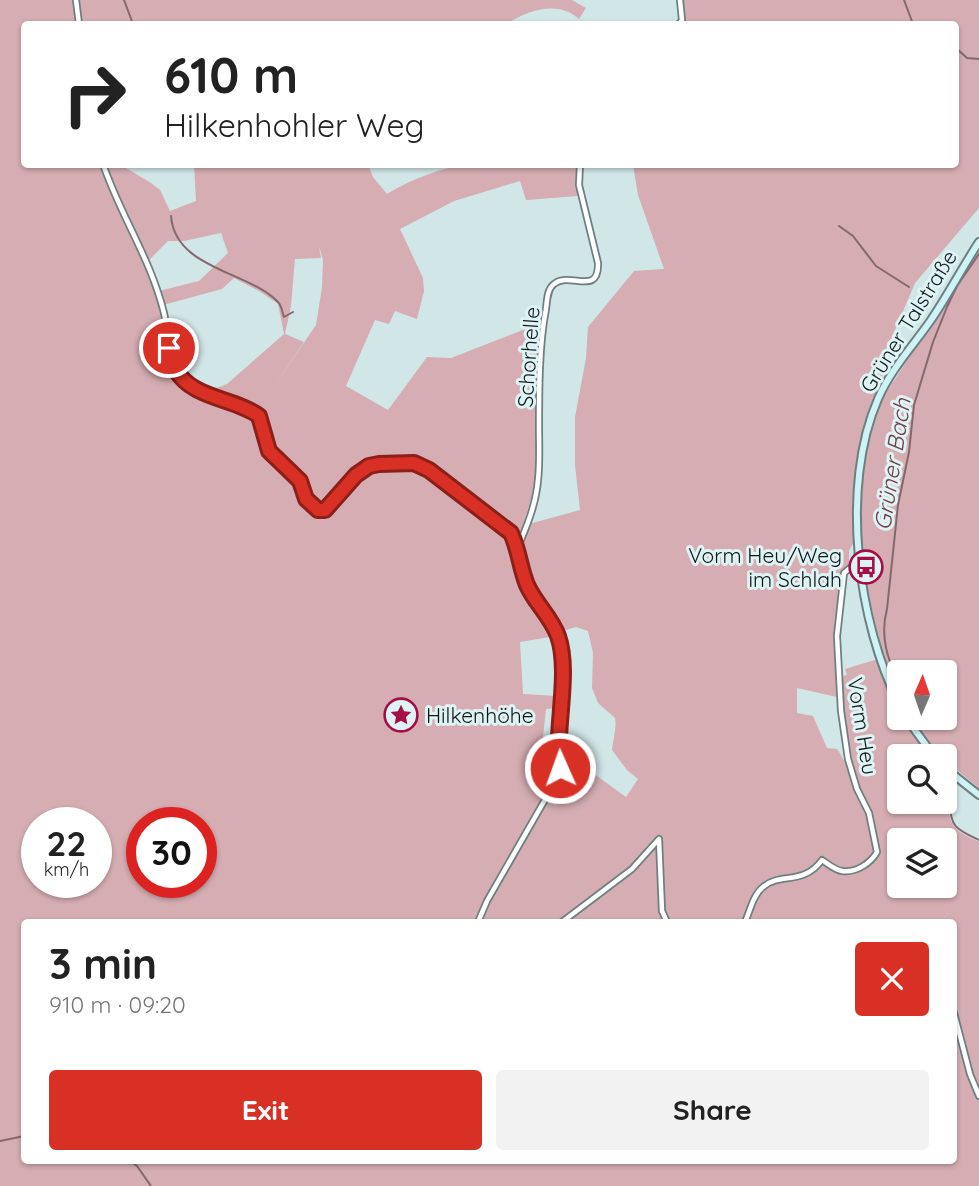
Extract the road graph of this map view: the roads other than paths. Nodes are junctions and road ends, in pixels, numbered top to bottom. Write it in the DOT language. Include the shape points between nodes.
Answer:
graph roads {
  1 [pos="76,0"];
  2 [pos="680,0"];
  3 [pos="79,21"];
  4 [pos="681,21"];
  5 [pos="104,168"];
  6 [pos="579,168"];
  7 [pos="979,242"];
  8 [pos="518,548"];
  9 [pos="860,564"];
  10 [pos="887,676"];
  11 [pos="957,778"];
  12 [pos="979,795"];
  13 [pos="479,919"];
  14 [pos="566,919"];
  15 [pos="666,919"];
  16 [pos="746,919"];
  17 [pos="957,1024"];
  18 [pos="979,1096"];
  1 -- 3 [label="street"];
  2 -- 4 [label="street"];
  5 -- 8 [label="street" via="151,269 176,370 201,391 259,416 269,451 300,481 312,505 325,510 369,466 414,463 511,533"];
  6 -- 8 [label="street, Schorhelle" via="598,273 588,281 558,282 549,292 538,485"];
  7 -- 9 [label="main road, Grüner Talstraße" via="885,385 872,414 858,480"];
  8 -- 13 [label="street" via="528,587 553,624 562,653 560,768"];
  9 -- 10 [label="main road, Grüner Talstraße"];
  9 -- 16 [label="street, Vorm Heu" via="844,573 837,636 839,697 848,759 869,813 877,852 873,860 856,869 844,872 822,860 814,871 764,886"];
  11 -- 12 [label="main road"];
  14 -- 15 [label="street" via="622,877 659,839"];
  17 -- 18 [label="street"];
}
